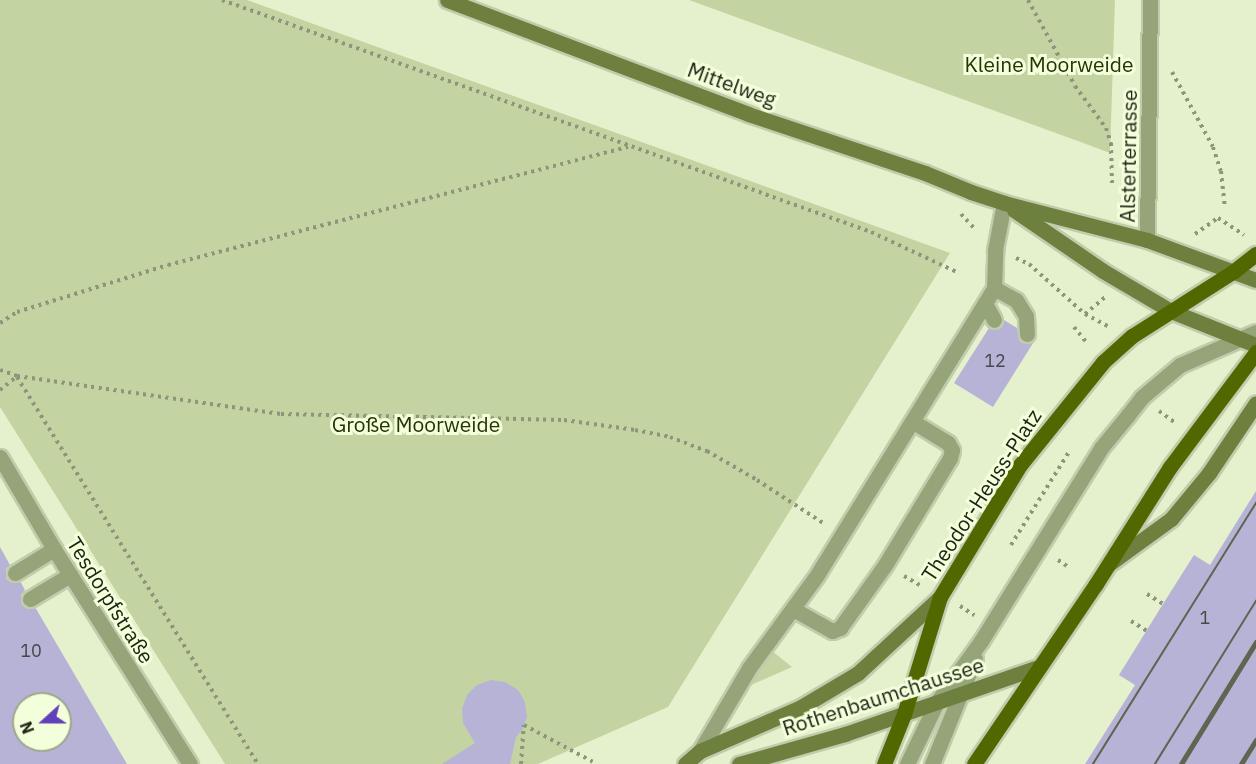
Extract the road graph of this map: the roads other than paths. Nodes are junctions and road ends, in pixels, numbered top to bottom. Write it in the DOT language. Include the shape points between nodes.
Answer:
graph roads {
  1 [pos="447,0"];
  2 [pos="1150,0"];
  3 [pos="1004,203"];
  4 [pos="1147,240"];
  5 [pos="1256,254"];
  6 [pos="1234,271"];
  7 [pos="1256,280"];
  8 [pos="994,288"];
  9 [pos="985,303"];
  10 [pos="1171,311"];
  11 [pos="994,320"];
  12 [pos="1256,332"];
  13 [pos="1027,334"];
  14 [pos="1236,339"];
  15 [pos="1256,345"];
  16 [pos="1256,352"];
  17 [pos="1256,403"];
  18 [pos="912,421"];
  19 [pos="0,458"];
  20 [pos="54,549"];
  21 [pos="1107,566"];
  22 [pos="15,573"];
  23 [pos="70,575"];
  24 [pos="940,597"];
  25 [pos="30,599"];
  26 [pos="793,609"];
  27 [pos="981,641"];
  28 [pos="1039,667"];
  29 [pos="963,692"];
  30 [pos="936,702"];
  31 [pos="904,714"];
  32 [pos="986,748"];
  33 [pos="700,751"];
  34 [pos="190,764"];
  35 [pos="685,764"];
  36 [pos="739,764"];
  37 [pos="884,764"];
  38 [pos="907,764"];
  39 [pos="932,764"];
  40 [pos="965,764"];
  41 [pos="974,764"];
  1 -- 3 [label="street, Mittelweg" via="748,114"];
  2 -- 4 [label="street, Alsterterrasse"];
  3 -- 4 [label="street, Mittelweg"];
  3 -- 8 [label="street" via="995,250"];
  3 -- 10 [label="street, Mittelweg"];
  4 -- 6 [label="street, Mittelweg"];
  5 -- 6 [label="main road, Theodor-Heuss-Platz"];
  6 -- 7 [label="street, Mittelweg"];
  6 -- 10 [label="main road, Theodor-Heuss-Platz"];
  8 -- 9 [label="street"];
  8 -- 13 [label="street" via="1016,300 1026,316"];
  9 -- 11 [label="street"];
  9 -- 18 [label="street" via="949,376"];
  10 -- 14 [label="street, Mittelweg"];
  10 -- 24 [label="main road, Theodor-Heuss-Platz" via="1132,336 1103,362 1059,414 1020,465"];
  12 -- 14 [label="street"];
  14 -- 15 [label="street, Mittelweg"];
  14 -- 27 [label="street" via="1180,365 1142,397 1101,448"];
  16 -- 21 [label="main road" via="1192,435"];
  17 -- 21 [label="street" via="1209,473 1171,519"];
  18 -- 26 [label="street"];
  18 -- 26 [label="street" via="948,443 952,450 885,565 840,628 832,631"];
  19 -- 20 [label="street, Tesdorpfstraße"];
  20 -- 22 [label="street"];
  20 -- 23 [label="street, Tesdorpfstraße"];
  21 -- 28 [label="main road"];
  23 -- 25 [label="street"];
  23 -- 34 [label="street, Tesdorpfstraße"];
  24 -- 31 [label="main road, Theodor-Heuss-Platz"];
  24 -- 33 [label="street, Rothenbaumchaussee" via="858,674 801,707"];
  26 -- 33 [label="street" via="749,668"];
  27 -- 29 [label="street"];
  27 -- 30 [label="street"];
  28 -- 29 [label="street, Rothenbaumchaussee"];
  28 -- 32 [label="main road"];
  29 -- 30 [label="street, Rothenbaumchaussee"];
  29 -- 39 [label="street"];
  30 -- 31 [label="street, Rothenbaumchaussee"];
  30 -- 38 [label="street"];
  31 -- 36 [label="street, Rothenbaumchaussee"];
  31 -- 37 [label="main road, Theodor-Heuss-Platz"];
  32 -- 40 [label="street"];
  32 -- 41 [label="main road"];
  33 -- 35 [label="street, Rothenbaumchaussee"];
}
